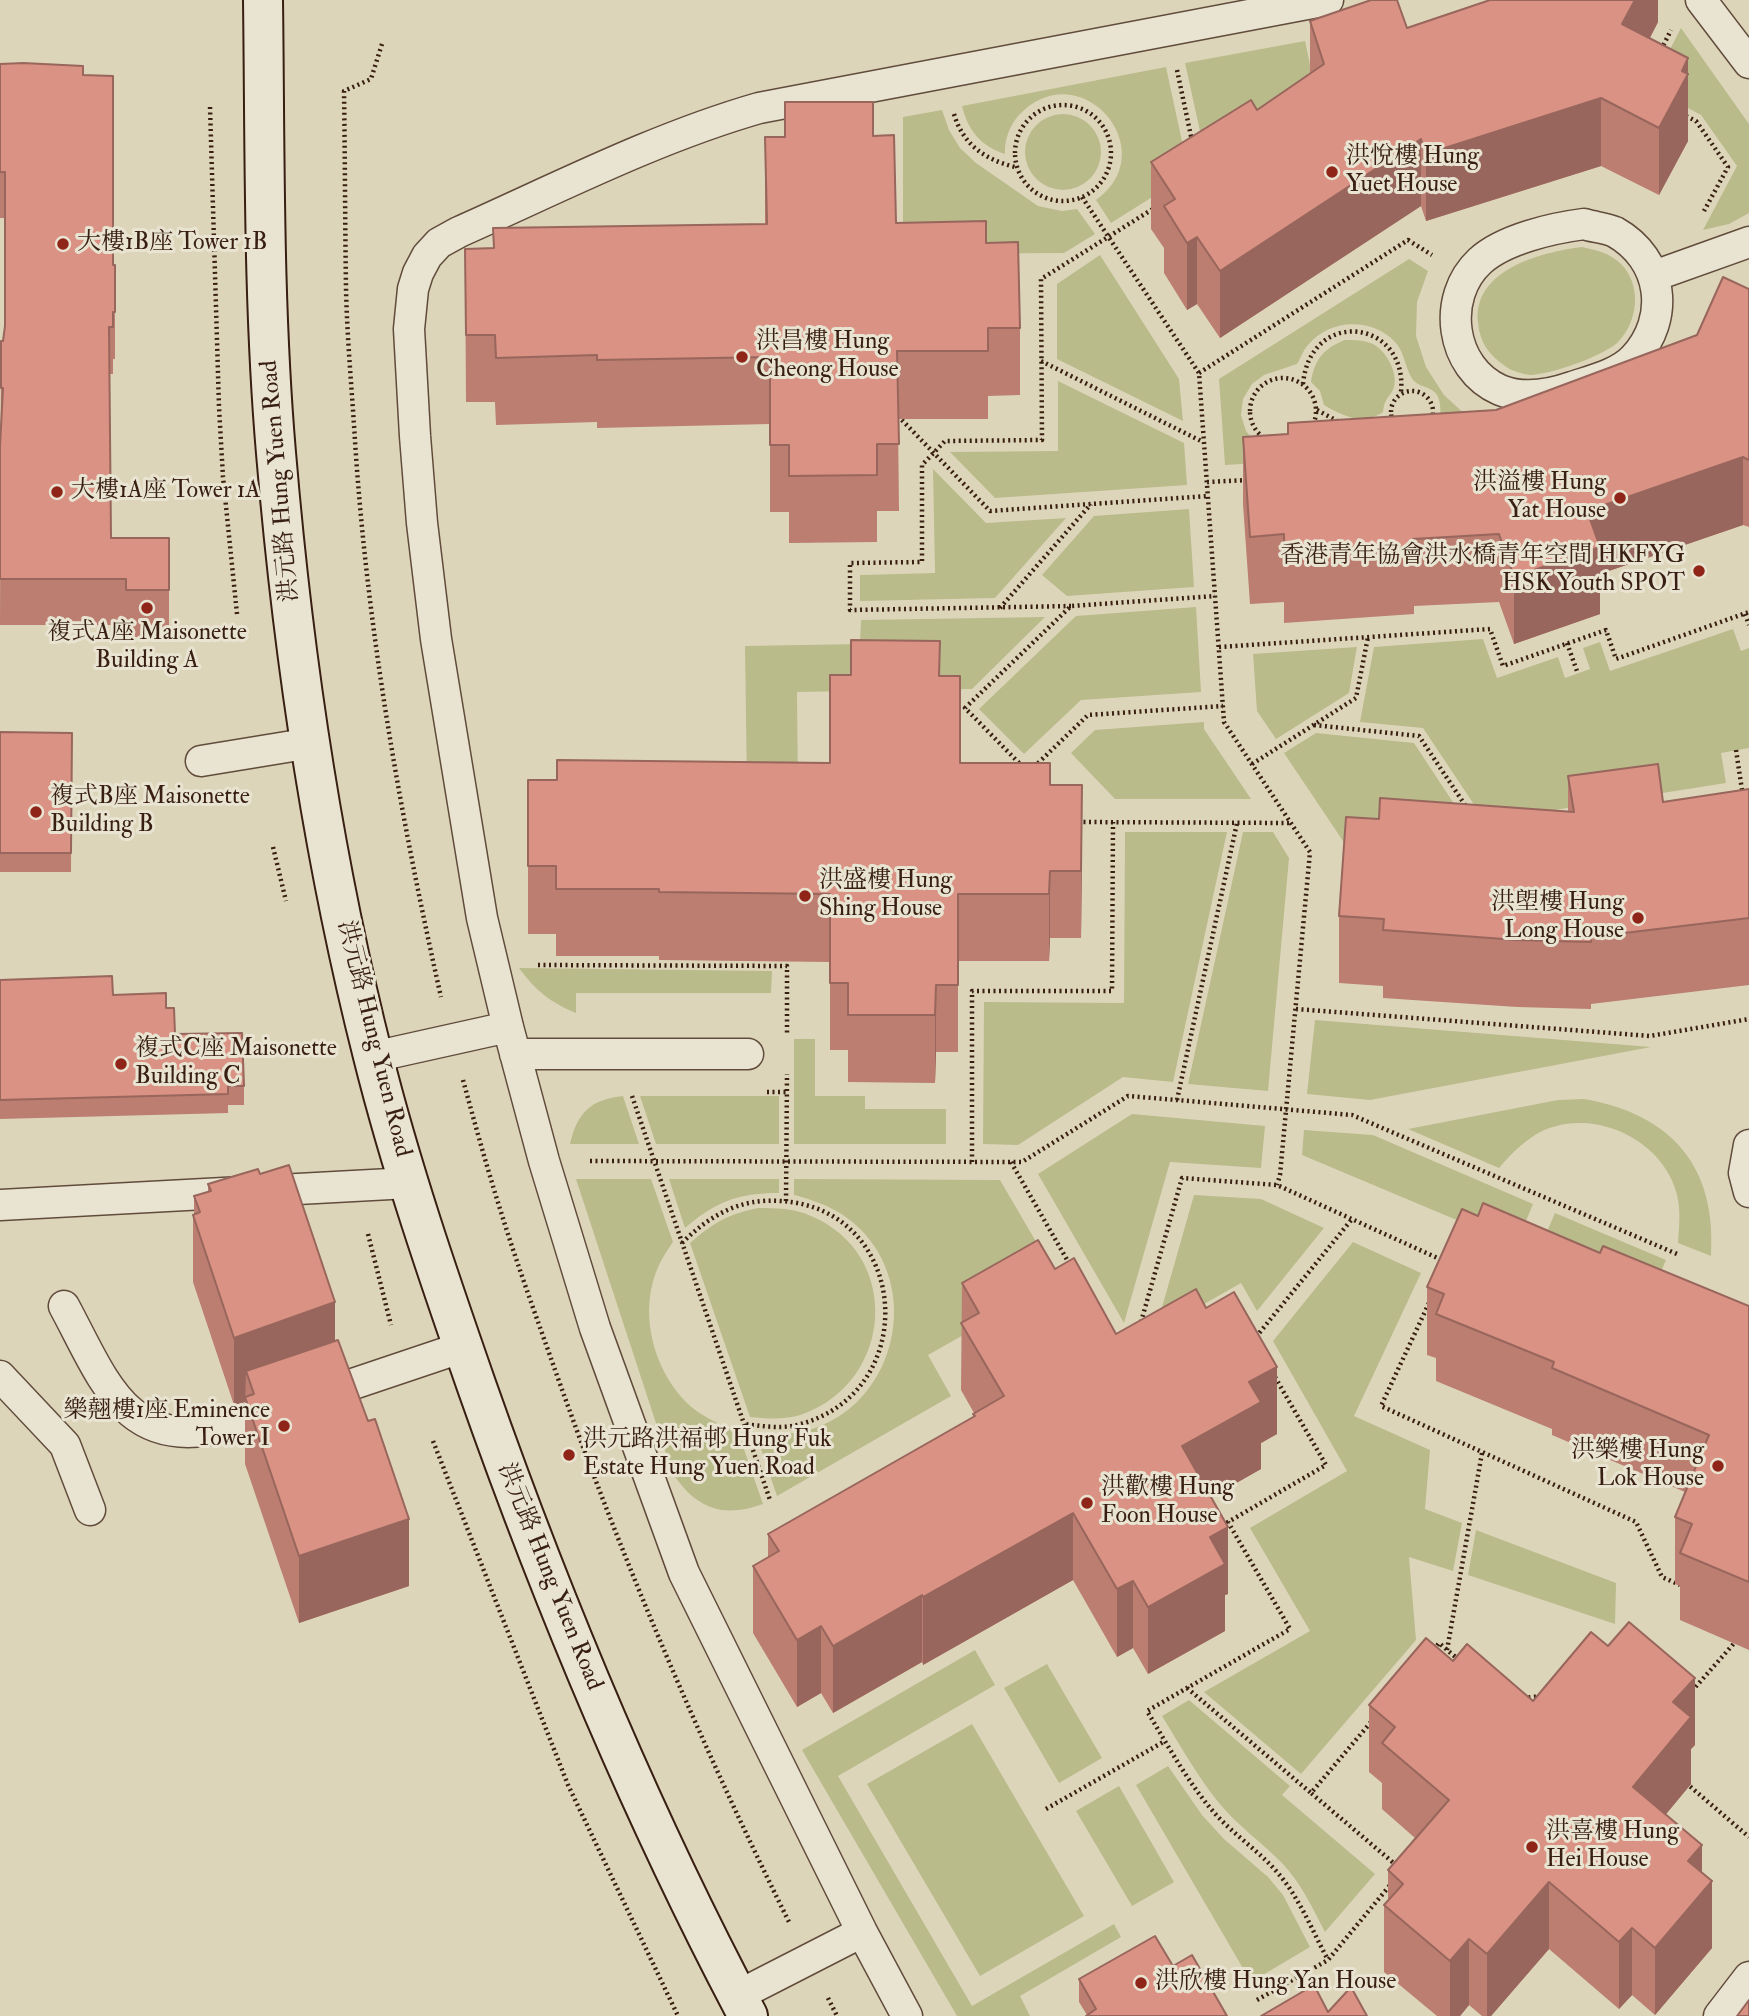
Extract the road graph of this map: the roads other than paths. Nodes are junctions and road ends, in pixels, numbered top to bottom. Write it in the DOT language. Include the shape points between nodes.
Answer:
graph roads {
  1 [pos="263,0"];
  2 [pos="1328,0"];
  3 [pos="1701,0"];
  4 [pos="1749,63"];
  5 [pos="1749,242"];
  6 [pos="1654,276"];
  7 [pos="311,743"];
  8 [pos="201,761"];
  9 [pos="512,1041"];
  10 [pos="747,1055"];
  11 [pos="373,1057"];
  12 [pos="1749,1145"];
  13 [pos="409,1182"];
  14 [pos="1749,1192"];
  15 [pos="0,1205"];
  16 [pos="64,1306"];
  17 [pos="463,1347"];
  18 [pos="0,1376"];
  19 [pos="90,1510"];
  20 [pos="862,1932"];
  21 [pos="1749,1976"];
  22 [pos="742,2006"];
  23 [pos="907,2016"];
  24 [pos="1719,2016"];
  1 -- 7 [label="street, 洪元路 Hung Yuen Road" via="267,292 275,450"];
  2 -- 9 [label="lane" via="759,108 716,120 459,232 427,256 409,309 422,523 436,639 482,918"];
  3 -- 4 [label="lane"];
  5 -- 6 [label="lane"];
  6 -- 6 [label="lane" via="1659,306 1650,336 1632,360 1608,375 1529,397 1499,390 1475,371 1459,345 1454,314 1462,285 1480,261 1555,228 1584,225 1614,232 1638,250"];
  7 -- 8 [label="lane"];
  7 -- 11 [label="street, 洪元路 Hung Yuen Road" via="342,920"];
  9 -- 10 [label="lane"];
  9 -- 11 [label="lane"];
  9 -- 20 [label="lane" via="595,1328 684,1573"];
  11 -- 13 [label="street, 洪元路 Hung Yuen Road"];
  12 -- 14 [label="lane" via="1744,1173"];
  13 -- 15 [label="lane"];
  13 -- 17 [label="street, 洪元路 Hung Yuen Road"];
  16 -- 17 [label="lane" via="118,1402 157,1428 181,1433 228,1426"];
  17 -- 22 [label="street, 洪元路 Hung Yuen Road" via="518,1501 604,1716"];
  18 -- 19 [label="lane" via="65,1445"];
  20 -- 22 [label="lane"];
  20 -- 23 [label="lane"];
  21 -- 24 [label="lane"];
}
